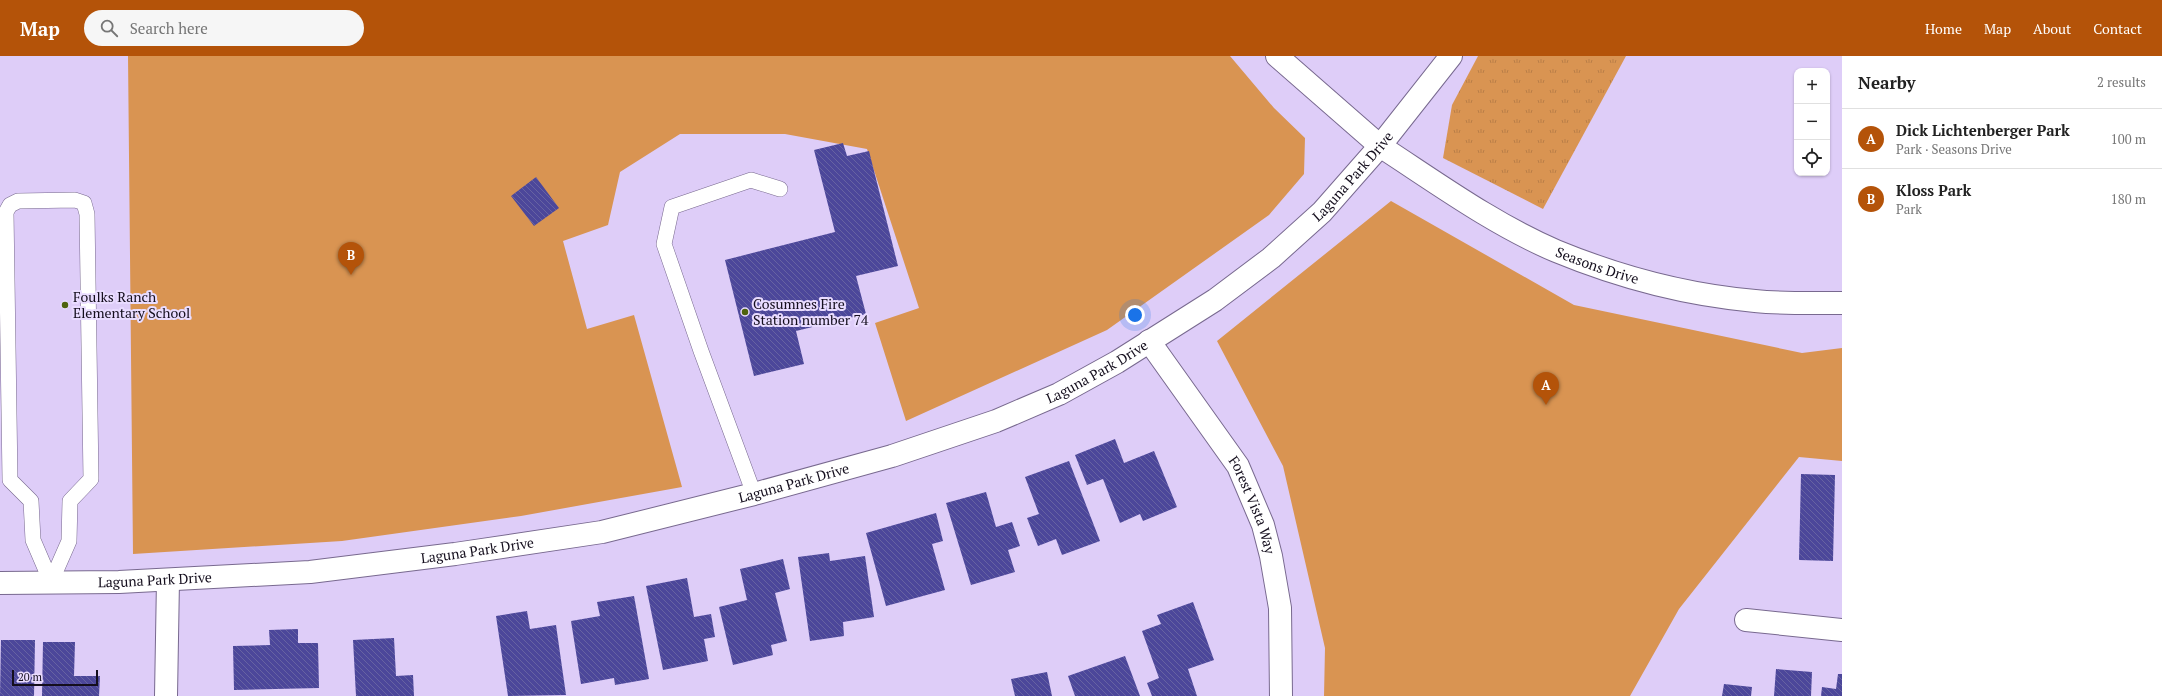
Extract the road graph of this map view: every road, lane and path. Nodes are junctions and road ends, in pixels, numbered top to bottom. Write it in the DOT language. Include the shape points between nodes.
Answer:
graph roads {
  1 [pos="1277,56"];
  2 [pos="1451,56"];
  3 [pos="1380,146"];
  4 [pos="780,189"];
  5 [pos="1842,303"];
  6 [pos="1149,341"];
  7 [pos="754,494"];
  8 [pos="168,580"];
  9 [pos="51,582"];
  10 [pos="0,583"];
  11 [pos="1746,620"];
  12 [pos="1842,630"];
  13 [pos="166,696"];
  14 [pos="1280,696"];
  1 -- 3 [label="street, Seasons Drive"];
  2 -- 3 [label="street, Laguna Park Drive"];
  3 -- 5 [label="street, Seasons Drive" via="1495,220 1556,251 1620,275 1685,291 1753,301 1787,304"];
  3 -- 6 [label="street, Laguna Park Drive" via="1322,212 1271,258 1215,300"];
  4 -- 7 [label="lane" via="751,180 672,207 664,244"];
  6 -- 7 [label="street, Laguna Park Drive" via="1060,394 996,421 892,456"];
  6 -- 14 [label="street, Forest Vista Way" via="1238,466 1263,525 1280,608"];
  7 -- 8 [label="street, Laguna Park Drive" via="602,532 462,553 310,572"];
  8 -- 9 [label="street, Laguna Park Drive"];
  8 -- 13 [label="street"];
  9 -- 9 [label="lane" via="69,541 70,501 91,479 87,214 84,203 75,200 18,201 10,205 6,212 10,480 31,501 32,540"];
  9 -- 10 [label="street, Laguna Park Drive"];
  11 -- 12 [label="street"];
}
